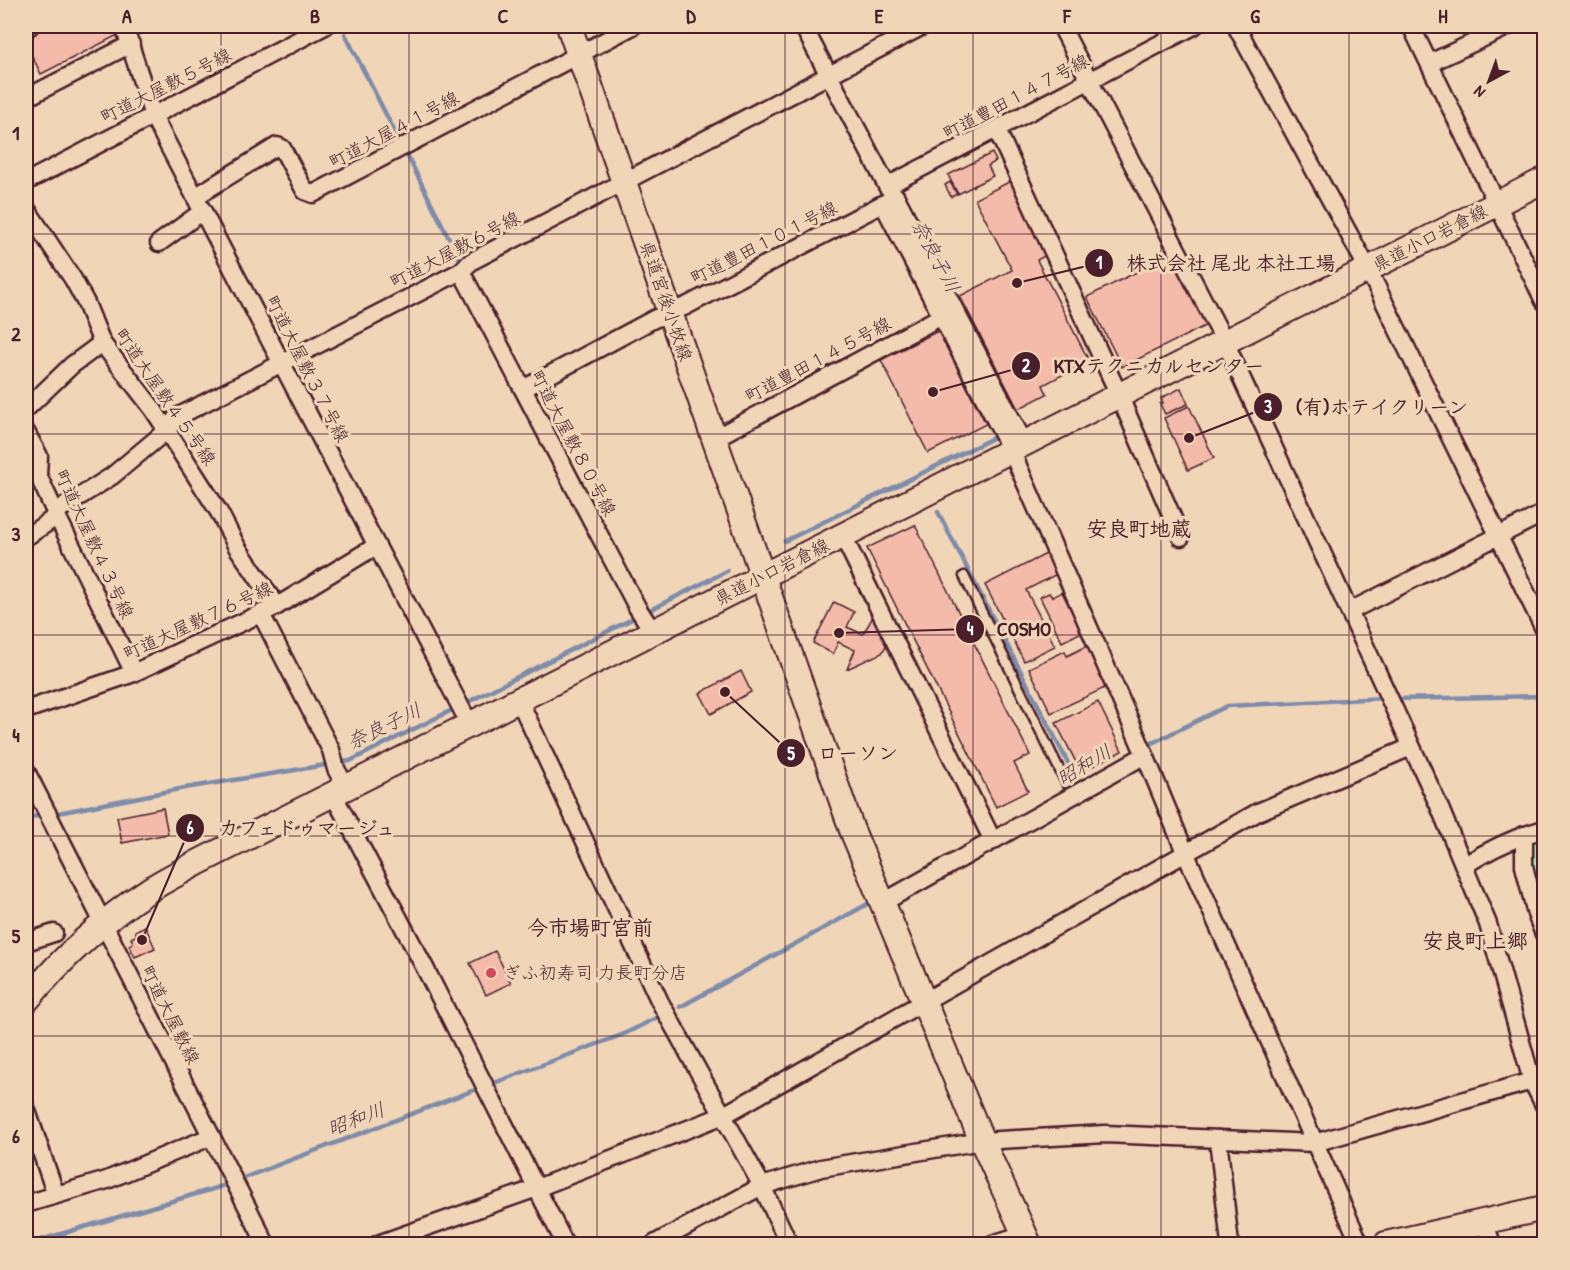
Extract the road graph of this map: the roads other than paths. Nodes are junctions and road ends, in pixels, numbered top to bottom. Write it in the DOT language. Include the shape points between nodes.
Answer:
graph roads {
  1 [pos="30,26"];
  2 [pos="124,26"];
  3 [pos="325,26"];
  4 [pos="568,26"];
  5 [pos="633,26"];
  6 [pos="803,26"];
  7 [pos="923,26"];
  8 [pos="1061,26"];
  9 [pos="1194,26"];
  10 [pos="1236,26"];
  11 [pos="1411,26"];
  12 [pos="1509,26"];
  13 [pos="26,28"];
  14 [pos="131,44"];
  15 [pos="579,55"];
  16 [pos="1429,61"];
  17 [pos="829,75"];
  18 [pos="1091,85"];
  19 [pos="26,98"];
  20 [pos="153,116"];
  21 [pos="997,130"];
  22 [pos="1545,180"];
  23 [pos="26,182"];
  24 [pos="624,182"];
  25 [pos="888,196"];
  26 [pos="1498,203"];
  27 [pos="199,204"];
  28 [pos="26,208"];
  29 [pos="159,243"];
  30 [pos="1368,269"];
  31 [pos="461,271"];
  32 [pos="1545,301"];
  33 [pos="670,312"];
  34 [pos="947,313"];
  35 [pos="1225,342"];
  36 [pos="102,343"];
  37 [pos="282,362"];
  38 [pos="523,389"];
  39 [pos="1119,395"];
  40 [pos="26,409"];
  41 [pos="166,431"];
  42 [pos="26,432"];
  43 [pos="714,438"];
  44 [pos="1018,447"];
  45 [pos="1545,513"];
  46 [pos="56,514"];
  47 [pos="843,536"];
  48 [pos="26,537"];
  49 [pos="1182,537"];
  50 [pos="1499,537"];
  51 [pos="376,546"];
  52 [pos="964,576"];
  53 [pos="766,584"];
  54 [pos="277,606"];
  55 [pos="1350,611"];
  56 [pos="261,614"];
  57 [pos="1545,629"];
  58 [pos="653,632"];
  59 [pos="134,673"];
  60 [pos="519,700"];
  61 [pos="26,710"];
  62 [pos="470,725"];
  63 [pos="1411,747"];
  64 [pos="1142,749"];
  65 [pos="26,771"];
  66 [pos="1066,783"];
  67 [pos="339,791"];
  68 [pos="1545,830"];
  69 [pos="1524,835"];
  70 [pos="990,836"];
  71 [pos="1185,852"];
  72 [pos="1465,864"];
  73 [pos="880,898"];
  74 [pos="103,925"];
  75 [pos="54,933"];
  76 [pos="1545,934"];
  77 [pos="26,942"];
  78 [pos="26,1001"];
  79 [pos="923,1001"];
  80 [pos="1532,1081"];
  81 [pos="1545,1105"];
  82 [pos="26,1108"];
  83 [pos="724,1115"];
  84 [pos="210,1137"];
  85 [pos="1218,1139"];
  86 [pos="982,1141"];
  87 [pos="1314,1143"];
  88 [pos="762,1186"];
  89 [pos="537,1188"];
  90 [pos="56,1195"];
  91 [pos="26,1204"];
  92 [pos="1545,1208"];
  93 [pos="1484,1221"];
  94 [pos="1027,1239"];
  95 [pos="266,1245"];
  96 [pos="378,1245"];
  97 [pos="565,1245"];
  98 [pos="654,1245"];
  99 [pos="789,1245"];
  100 [pos="992,1245"];
  101 [pos="1230,1245"];
  102 [pos="1360,1245"];
  103 [pos="1386,1245"];
  104 [pos="1492,1245"];
  1 -- 13 [label="street"];
  2 -- 14 [label="street, 町道大屋敷３７号線"];
  3 -- 20 [label="street, 町道大屋敷５号線"];
  4 -- 15 [label="main road, 県道宮後小牧線"];
  5 -- 15 [label="street, 町道大屋４１号線"];
  6 -- 17 [label="street"];
  7 -- 17 [label="street, 町道大屋敷６号線"];
  8 -- 18 [label="street"];
  9 -- 18 [label="street, 町道豊田１４７号線"];
  10 -- 30 [label="street"];
  11 -- 16 [label="street"];
  12 -- 16 [label="street"];
  14 -- 19 [label="street"];
  14 -- 20 [label="street, 町道大屋敷３７号線"];
  15 -- 24 [label="main road, 県道宮後小牧線"];
  15 -- 27 [label="street, 町道大屋４１号線" via="313,194 305,191 282,148 277,146"];
  16 -- 26 [label="street"];
  17 -- 24 [label="street, 町道大屋敷６号線"];
  17 -- 25 [label="street"];
  18 -- 21 [label="street, 町道豊田１４７号線"];
  18 -- 35 [label="street"];
  20 -- 23 [label="street, 町道大屋敷５号線"];
  20 -- 27 [label="street, 町道大屋敷３７号線"];
  21 -- 25 [label="street, 町道豊田１４７号線"];
  21 -- 39 [label="street"];
  22 -- 26 [label="main road, 県道小口岩倉線"];
  24 -- 31 [label="street, 町道大屋敷６号線" via="472,261"];
  24 -- 33 [label="main road, 県道宮後小牧線"];
  25 -- 33 [label="street, 町道豊田１０１号線"];
  25 -- 34 [label="street"];
  26 -- 30 [label="main road, 県道小口岩倉線"];
  26 -- 32 [label="street"];
  27 -- 29 [label="street"];
  27 -- 37 [label="street, 町道大屋敷３７号線"];
  28 -- 36 [label="street, 町道大屋敷４５号線" via="74,279"];
  30 -- 35 [label="main road, 県道小口岩倉線"];
  30 -- 50 [label="street"];
  31 -- 37 [label="street, 町道大屋敷６号線"];
  31 -- 38 [label="street, 町道大屋敷８０号線"];
  33 -- 38 [label="street, 町道豊田１０１号線"];
  33 -- 43 [label="main road, 県道宮後小牧線"];
  34 -- 43 [label="street, 町道豊田１４５号線"];
  34 -- 44 [label="street"];
  35 -- 39 [label="main road, 県道小口岩倉線"];
  35 -- 55 [label="street"];
  36 -- 40 [label="street" via="72,365"];
  36 -- 41 [label="street, 町道大屋敷４５号線"];
  37 -- 41 [label="street, 町道大屋敷６号線" via="177,417"];
  37 -- 51 [label="street, 町道大屋敷３７号線"];
  38 -- 58 [label="street, 町道大屋敷８０号線"];
  39 -- 44 [label="main road, 県道小口岩倉線"];
  39 -- 49 [label="street"];
  41 -- 46 [label="street, 町道大屋敷６号線" via="112,476"];
  41 -- 54 [label="street, 町道大屋敷４５号線"];
  42 -- 46 [label="street, 町道大屋敷４３号線" via="39,456 38,475"];
  43 -- 53 [label="main road, 県道宮後小牧線"];
  44 -- 47 [label="main road, 県道小口岩倉線"];
  44 -- 64 [label="street"];
  45 -- 50 [label="street"];
  46 -- 48 [label="street, 町道大屋敷６号線"];
  46 -- 59 [label="street, 町道大屋敷４３号線"];
  47 -- 53 [label="main road, 県道小口岩倉線"];
  47 -- 70 [label="street"];
  50 -- 55 [label="street"];
  50 -- 57 [label="street"];
  51 -- 54 [label="street, 町道大屋敷７６号線"];
  51 -- 62 [label="street, 町道大屋敷３７号線"];
  52 -- 66 [label="lane"];
  53 -- 58 [label="main road, 県道小口岩倉線"];
  53 -- 73 [label="main road, 県道宮後小牧線" via="852,830"];
  54 -- 56 [label="street, 町道大屋敷７６号線"];
  55 -- 63 [label="street"];
  56 -- 59 [label="street, 町道大屋敷７６号線"];
  56 -- 67 [label="street" via="331,750"];
  58 -- 60 [label="main road, 県道小口岩倉線"];
  59 -- 61 [label="street, 町道大屋敷７６号線"];
  60 -- 62 [label="main road, 県道小口岩倉線"];
  60 -- 83 [label="street" via="660,1002"];
  62 -- 67 [label="main road, 県道小口岩倉線"];
  63 -- 71 [label="street" via="1258,812"];
  63 -- 72 [label="street"];
  64 -- 70 [label="street"];
  64 -- 71 [label="street"];
  65 -- 74 [label="street, 町道大屋敷線"];
  67 -- 74 [label="main road, 県道小口岩倉線" via="151,889"];
  67 -- 89 [label="street" via="378,877"];
  68 -- 69 [label="street"];
  69 -- 72 [label="street"];
  69 -- 76 [label="street" via="1524,866"];
  70 -- 73 [label="street"];
  71 -- 79 [label="street"];
  71 -- 87 [label="street"];
  72 -- 80 [label="street" via="1488,924"];
  73 -- 79 [label="main road, 県道宮後小牧線"];
  74 -- 78 [label="main road, 県道小口岩倉線" via="59,964"];
  74 -- 84 [label="street, 町道大屋敷線"];
  75 -- 77 [label="street"];
  79 -- 83 [label="street"];
  79 -- 86 [label="main road, 県道宮後小牧線"];
  80 -- 81 [label="street"];
  80 -- 87 [label="street"];
  82 -- 90 [label="street"];
  83 -- 88 [label="street"];
  83 -- 89 [label="street"];
  84 -- 90 [label="street" via="107,1180"];
  84 -- 95 [label="street, 町道大屋敷線"];
  85 -- 86 [label="street" via="1105,1134"];
  85 -- 87 [label="street"];
  85 -- 101 [label="street"];
  86 -- 88 [label="street" via="821,1168"];
  86 -- 94 [label="main road, 県道宮後小牧線"];
  87 -- 102 [label="street"];
  88 -- 98 [label="street"];
  88 -- 99 [label="street"];
  89 -- 96 [label="street"];
  89 -- 97 [label="street"];
  90 -- 91 [label="street"];
  92 -- 93 [label="main road"];
  93 -- 103 [label="main road"];
  93 -- 104 [label="street"];
  94 -- 100 [label="street"];
}
